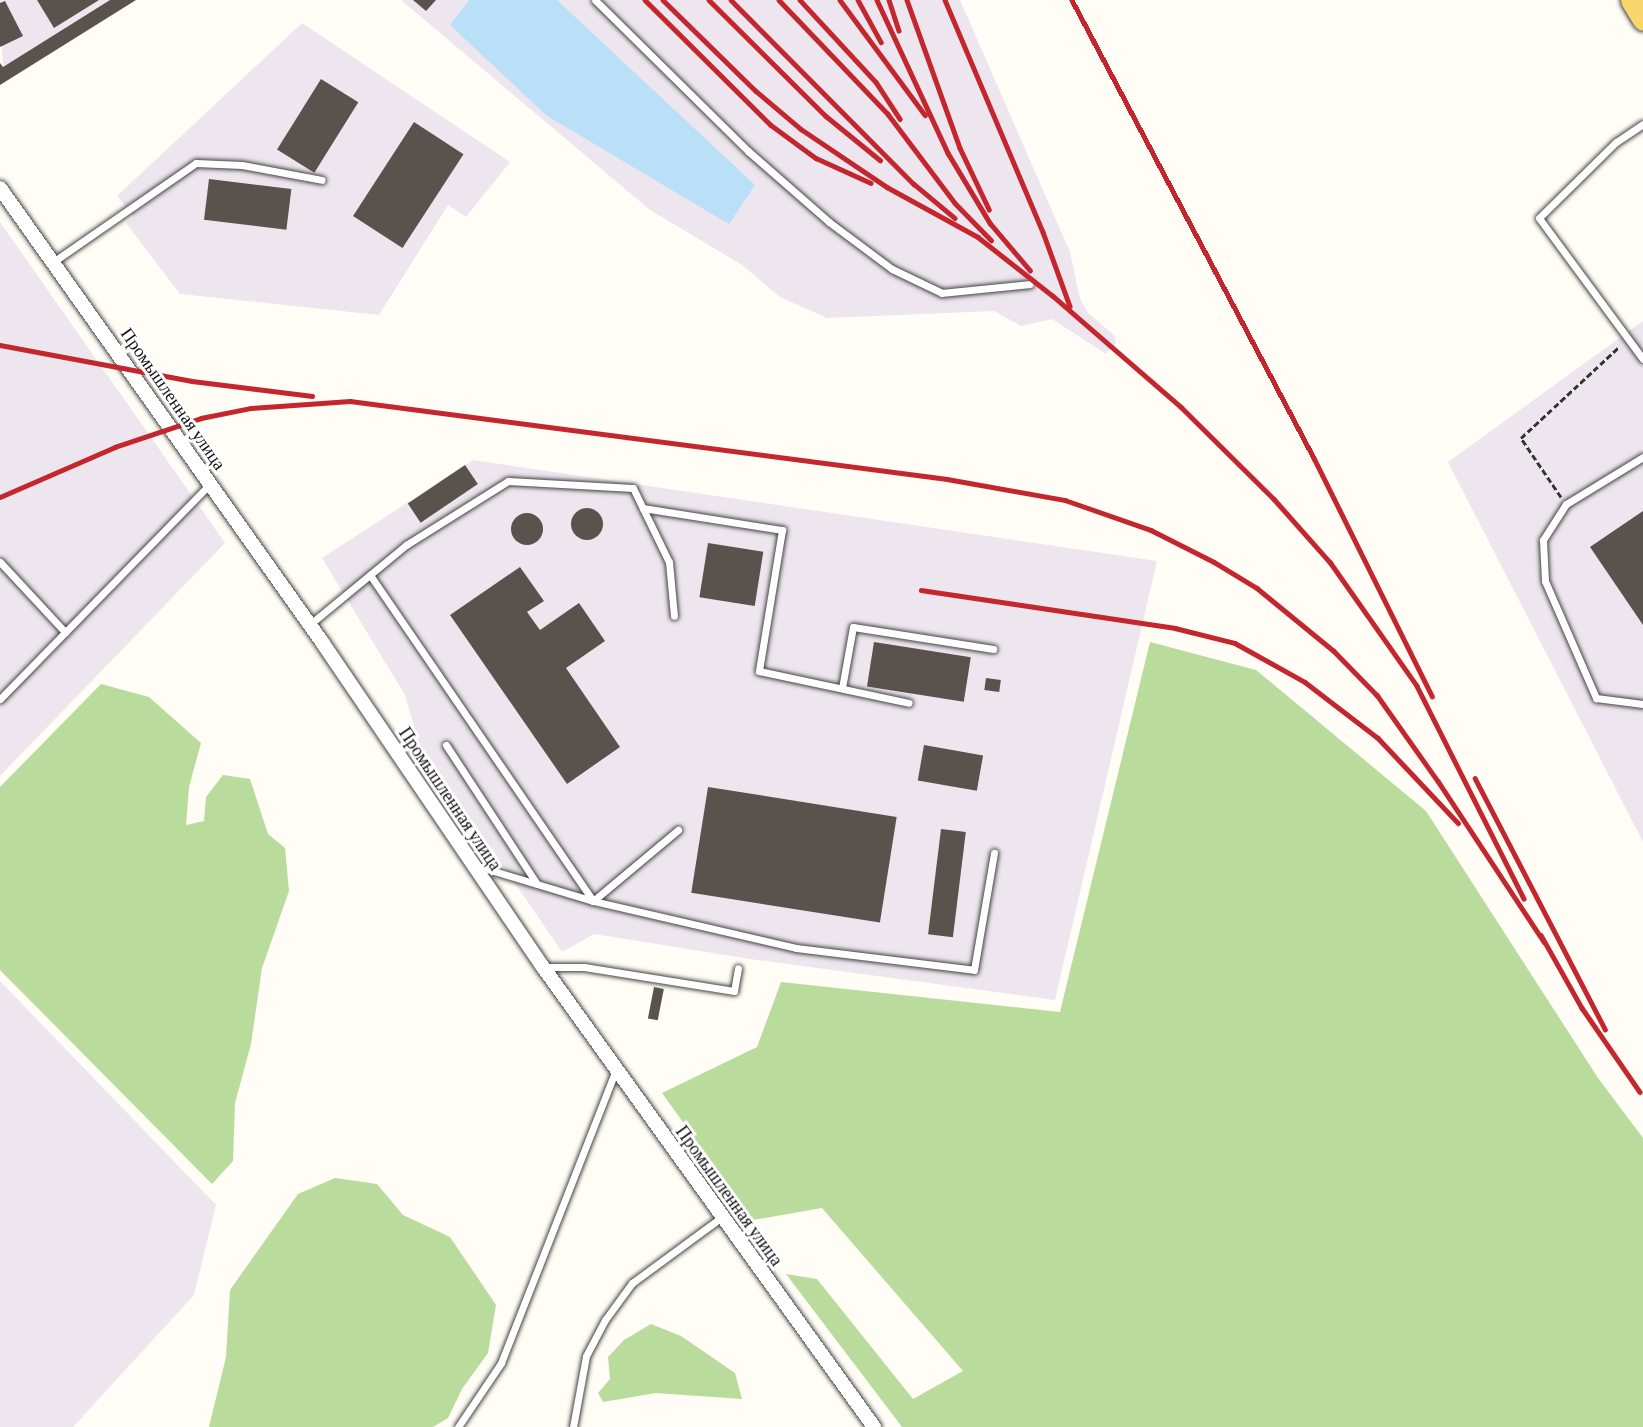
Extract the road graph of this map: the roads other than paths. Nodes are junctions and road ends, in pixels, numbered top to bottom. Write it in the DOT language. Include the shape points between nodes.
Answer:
graph roads {
  1 [pos="595,0"];
  2 [pos="1631,0"];
  3 [pos="1643,20"];
  4 [pos="1643,124"];
  5 [pos="322,180"];
  6 [pos="0,188"];
  7 [pos="53,262"];
  8 [pos="1030,284"];
  9 [pos="1643,359"];
  10 [pos="1643,457"];
  11 [pos="210,483"];
  12 [pos="643,508"];
  13 [pos="0,562"];
  14 [pos="370,575"];
  15 [pos="674,616"];
  16 [pos="309,625"];
  17 [pos="65,632"];
  18 [pos="993,649"];
  19 [pos="842,688"];
  20 [pos="0,699"];
  21 [pos="909,703"];
  22 [pos="1643,704"];
  23 [pos="446,746"];
  24 [pos="678,830"];
  25 [pos="994,853"];
  26 [pos="474,865"];
  27 [pos="537,884"];
  28 [pos="593,901"];
  29 [pos="543,967"];
  30 [pos="738,968"];
  31 [pos="616,1069"];
  32 [pos="722,1217"];
  33 [pos="458,1427"];
  34 [pos="573,1427"];
  35 [pos="873,1427"];
  1 -- 8 [label="lane" via="748,151 829,222 892,269 942,293"];
  2 -- 3 [label="main road"];
  4 -- 9 [label="lane" via="1616,142 1539,218"];
  5 -- 7 [label="lane" via="242,165 196,163"];
  6 -- 7 [label="street, Промышленная улица"];
  7 -- 11 [label="street, Промышленная улица"];
  10 -- 22 [label="lane" via="1566,504 1542,540 1545,581 1596,698"];
  11 -- 16 [label="street, Промышленная улица"];
  11 -- 17 [label="lane"];
  12 -- 14 [label="lane" via="633,488 508,481 406,545"];
  12 -- 15 [label="lane" via="669,562"];
  12 -- 19 [label="lane" via="782,530 759,671"];
  13 -- 17 [label="lane"];
  14 -- 16 [label="lane"];
  14 -- 28 [label="lane"];
  16 -- 26 [label="street, Промышленная улица"];
  17 -- 20 [label="lane"];
  18 -- 19 [label="lane" via="852,627"];
  19 -- 21 [label="lane"];
  23 -- 27 [label="lane"];
  24 -- 28 [label="lane"];
  25 -- 28 [label="lane" via="974,970 796,948"];
  26 -- 27 [label="lane"];
  26 -- 29 [label="street, Промышленная улица"];
  27 -- 28 [label="lane"];
  29 -- 30 [label="lane" via="584,967 734,991"];
  29 -- 31 [label="street, Промышленная улица"];
  31 -- 32 [label="street, Промышленная улица"];
  31 -- 33 [label="lane" via="501,1363"];
  32 -- 34 [label="lane" via="632,1283 605,1320 586,1356"];
  32 -- 35 [label="street, Промышленная улица"];
}
